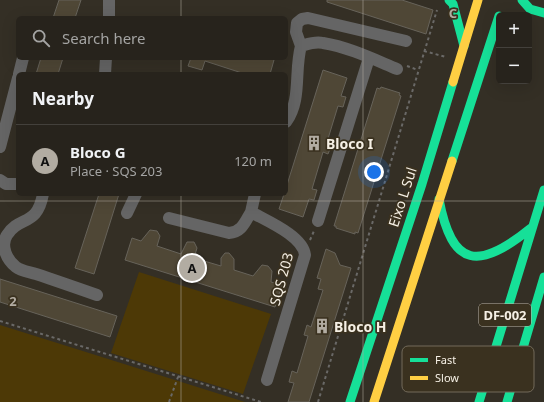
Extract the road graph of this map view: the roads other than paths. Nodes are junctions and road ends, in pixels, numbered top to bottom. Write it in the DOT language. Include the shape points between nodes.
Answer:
graph roads {
  1 [pos="108,0"];
  2 [pos="449,0"];
  3 [pos="478,0"];
  4 [pos="522,0"];
  5 [pos="544,13"];
  6 [pos="109,16"];
  7 [pos="496,25"];
  8 [pos="406,41"];
  9 [pos="301,46"];
  10 [pos="465,47"];
  11 [pos="369,58"];
  12 [pos="22,60"];
  13 [pos="106,60"];
  14 [pos="397,69"];
  15 [pos="20,72"];
  16 [pos="105,72"];
  17 [pos="16,86"];
  18 [pos="288,117"];
  19 [pos="0,147"];
  20 [pos="0,180"];
  21 [pos="16,184"];
  22 [pos="544,190"];
  23 [pos="43,196"];
  24 [pos="135,196"];
  25 [pos="255,196"];
  26 [pos="439,199"];
  27 [pos="251,212"];
  28 [pos="127,213"];
  29 [pos="169,218"];
  30 [pos="318,221"];
  31 [pos="531,228"];
  32 [pos="544,277"];
  33 [pos="97,295"];
  34 [pos="496,346"];
  35 [pos="524,346"];
  36 [pos="267,380"];
  37 [pos="482,392"];
  38 [pos="510,392"];
  39 [pos="350,402"];
  40 [pos="374,402"];
  41 [pos="479,402"];
  42 [pos="507,402"];
  1 -- 6 [label="street"];
  2 -- 10 [label="main road" via="453,4"];
  3 -- 10 [label="main road, Eixo L Sul"];
  4 -- 5 [label="main road" via="530,9"];
  7 -- 26 [label="main road"];
  8 -- 9 [label="street" via="308,18 297,23 296,32"];
  9 -- 11 [label="street" via="322,42"];
  9 -- 18 [label="street" via="296,99"];
  10 -- 39 [label="main road, Eixo L Sul"];
  11 -- 14 [label="street"];
  11 -- 30 [label="street"];
  12 -- 15 [label="street"];
  13 -- 16 [label="street"];
  17 -- 19 [label="street"];
  20 -- 21 [label="street" via="6,184"];
  22 -- 31 [label="main road, DF-002"];
  23 -- 33 [label="street" via="33,217 6,236 6,257 17,268"];
  24 -- 28 [label="street"];
  25 -- 27 [label="street"];
  26 -- 31 [label="main road" via="442,222 451,242 461,254 476,257 498,253 515,243"];
  26 -- 40 [label="main road"];
  27 -- 29 [label="street" via="242,228 229,233"];
  27 -- 36 [label="street, SQS 203" via="295,238 304,249 305,256"];
  31 -- 34 [label="main road, DF-002"];
  32 -- 35 [label="main road, DF-002"];
  37 -- 41 [label="main road, DF-002"];
  38 -- 42 [label="main road, DF-002"];
}
